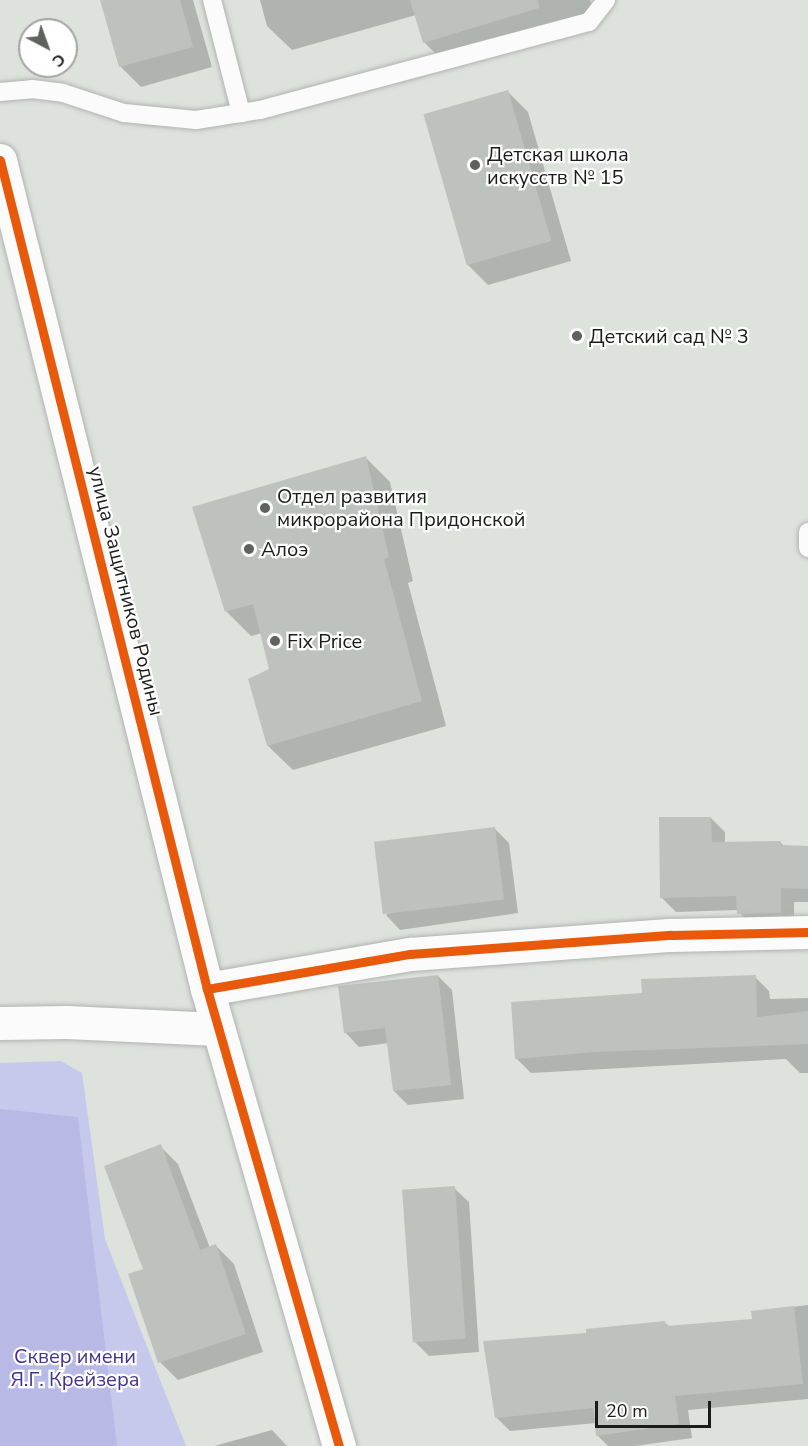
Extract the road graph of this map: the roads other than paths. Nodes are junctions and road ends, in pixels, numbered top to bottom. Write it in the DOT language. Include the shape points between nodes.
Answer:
graph roads {
  1 [pos="212,0"];
  2 [pos="606,0"];
  3 [pos="0,92"];
  4 [pos="241,113"];
  5 [pos="0,160"];
  6 [pos="808,532"];
  7 [pos="808,548"];
  8 [pos="808,932"];
  9 [pos="207,989"];
  10 [pos="0,1023"];
  11 [pos="218,1029"];
  12 [pos="339,1446"];
  1 -- 4 [label="lane"];
  2 -- 4 [label="lane" via="589,22"];
  3 -- 4 [label="lane" via="32,89 63,93 124,114 196,120"];
  5 -- 9 [label="street, улица Защитников Родины"];
  6 -- 7 [label="lane"];
  8 -- 9 [label="street" via="671,935 410,954"];
  9 -- 11 [label="street, улица Защитников Родины"];
  10 -- 11 [label="street"];
  11 -- 12 [label="street, улица Защитников Родины"];
}
